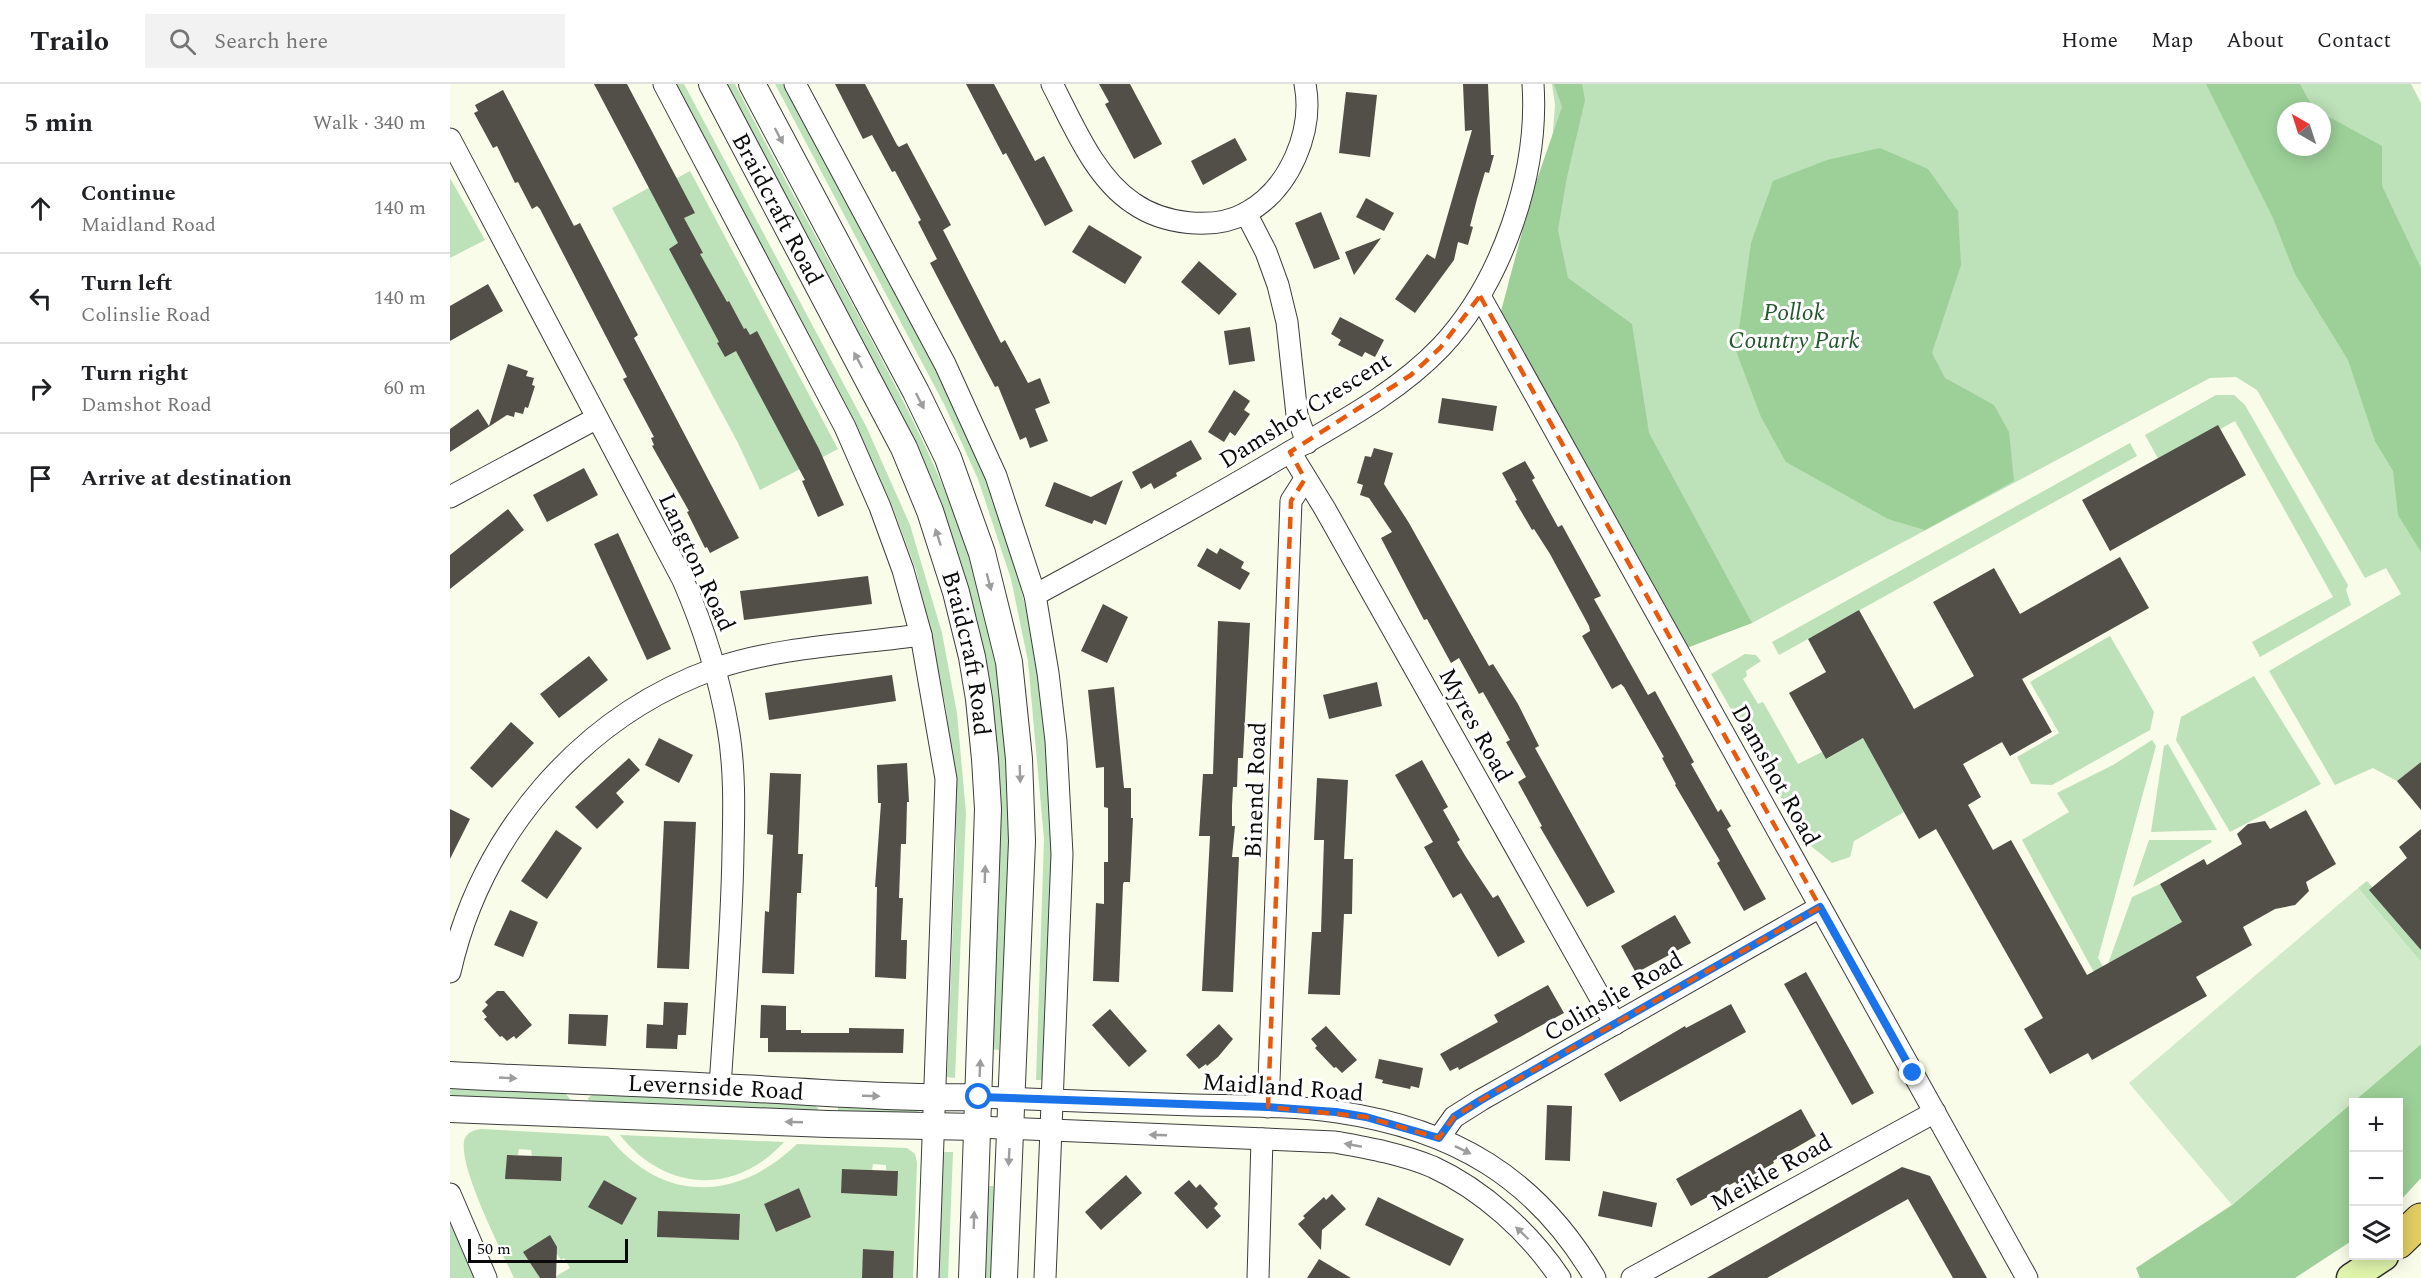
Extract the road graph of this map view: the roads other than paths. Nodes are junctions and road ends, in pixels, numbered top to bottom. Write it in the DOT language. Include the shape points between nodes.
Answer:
graph roads {
  1 [pos="664,84"];
  2 [pos="712,84"];
  3 [pos="752,84"];
  4 [pos="795,84"];
  5 [pos="1052,84"];
  6 [pos="1305,84"];
  7 [pos="1533,84"];
  8 [pos="450,139"];
  9 [pos="1246,213"];
  10 [pos="1480,296"];
  11 [pos="597,418"];
  12 [pos="1298,447"];
  13 [pos="1305,480"];
  14 [pos="450,497"];
  15 [pos="1035,596"];
  16 [pos="921,635"];
  17 [pos="716,669"];
  18 [pos="1820,907"];
  19 [pos="450,972"];
  20 [pos="1615,1024"];
  21 [pos="450,1075"];
  22 [pos="582,1082"];
  23 [pos="720,1087"];
  24 [pos="830,1095"];
  25 [pos="979,1097"];
  26 [pos="934,1098"];
  27 [pos="1012,1098"];
  28 [pos="1053,1100"];
  29 [pos="1268,1107"];
  30 [pos="450,1109"];
  31 [pos="1935,1112"];
  32 [pos="582,1114"];
  33 [pos="828,1124"];
  34 [pos="933,1127"];
  35 [pos="978,1127"];
  36 [pos="1011,1128"];
  37 [pos="1051,1131"];
  38 [pos="1439,1138"];
  39 [pos="1262,1139"];
  40 [pos="1526,1190"];
  41 [pos="450,1194"];
  42 [pos="1502,1214"];
  43 [pos="2421,1220"];
  44 [pos="2421,1233"];
  45 [pos="2403,1237"];
  46 [pos="2403,1244"];
  47 [pos="2378,1260"];
  48 [pos="486,1278"];
  49 [pos="928,1278"];
  50 [pos="972,1278"];
  51 [pos="1004,1278"];
  52 [pos="1045,1278"];
  53 [pos="1258,1278"];
  54 [pos="1560,1278"];
  55 [pos="1595,1278"];
  56 [pos="1632,1278"];
  57 [pos="2027,1278"];
  58 [pos="2351,1278"];
  1 -- 16 [label="street, Braidcraft Road" via="845,428 880,507"];
  25 -- 2 [label="street, Braidcraft Road, one-way" via="988,809 979,699 956,592 930,511 904,448"];
  3 -- 27 [label="street, Braidcraft Road, one-way" via="929,419 982,553 1009,662 1016,710 1022,841"];
  4 -- 15 [label="street" via="945,364 996,476"];
  5 -- 9 [label="street" via="1095,162 1121,195 1134,204 1195,223"];
  6 -- 9 [label="street" via="1306,124 1299,149 1279,183"];
  7 -- 10 [label="street, Damshot Crescent" via="1533,138 1527,169 1501,252"];
  8 -- 11 [label="street, Langton Road"];
  9 -- 12 [label="street" via="1278,285 1291,353"];
  10 -- 12 [label="street, Damshot Crescent" via="1462,323 1411,375"];
  10 -- 18 [label="street, Damshot Road"];
  11 -- 14 [label="street"];
  11 -- 17 [label="street, Langton Road" via="683,580"];
  12 -- 13 [label="street, Myres Road"];
  12 -- 15 [label="street, Damshot Crescent"];
  13 -- 20 [label="street, Myres Road"];
  13 -- 29 [label="street, Binend Road" via="1291,501"];
  15 -- 28 [label="street" via="1048,673 1062,815"];
  16 -- 17 [label="street" via="770,656"];
  16 -- 26 [label="street, Braidcraft Road" via="946,779"];
  17 -- 19 [label="street" via="642,703 558,770 499,846 462,926"];
  17 -- 23 [label="street, Langton Road" via="728,728 734,823"];
  18 -- 20 [label="street, Colinslie Road"];
  18 -- 31 [label="street, Damshot Road"];
  20 -- 38 [label="street, Colinslie Road" via="1454,1117"];
  21 -- 22 [label="street, Levernside Road, one-way"];
  22 -- 23 [label="street, Levernside Road"];
  22 -- 32 [label="street"];
  23 -- 24 [label="street, Levernside Road"];
  24 -- 26 [label="street, Levernside Road, one-way"];
  24 -- 33 [label="street"];
  25 -- 26 [label="street, Levernside Road"];
  25 -- 27 [label="street, Maidland Road"];
  25 -- 35 [label="street, Braidcraft Road"];
  26 -- 34 [label="street, Braidcraft Road"];
  27 -- 28 [label="street, Maidland Road"];
  27 -- 36 [label="street, Braidcraft Road"];
  28 -- 29 [label="street, Maidland Road"];
  28 -- 37 [label="street"];
  29 -- 38 [label="street, Maidland Road" via="1366,1117"];
  30 -- 32 [label="street, Levernside Road"];
  31 -- 56 [label="street, Meikle Road"];
  31 -- 57 [label="street, Damshot Road"];
  33 -- 32 [label="street, Levernside Road, one-way"];
  33 -- 34 [label="street, Levernside Road"];
  34 -- 35 [label="street, Levernside Road"];
  34 -- 49 [label="street, Braidcraft Road"];
  35 -- 36 [label="street"];
  50 -- 35 [label="street, Braidcraft Road, one-way"];
  36 -- 37 [label="street"];
  36 -- 51 [label="street, Braidcraft Road, one-way"];
  39 -- 37 [label="street, one-way"];
  37 -- 52 [label="street"];
  38 -- 40 [label="street, Maidland Road, one-way" via="1483,1160"];
  42 -- 39 [label="street, one-way" via="1456,1180 1409,1159 1335,1142"];
  39 -- 53 [label="street"];
  40 -- 42 [label="street"];
  40 -- 55 [label="street, Maidland Road" via="1564,1231"];
  41 -- 48 [label="street"];
  54 -- 42 [label="street, one-way" via="1547,1258"];
  43 -- 45 [label="highway"];
  44 -- 46 [label="main road"];
  47 -- 58 [label="main road"];
}
